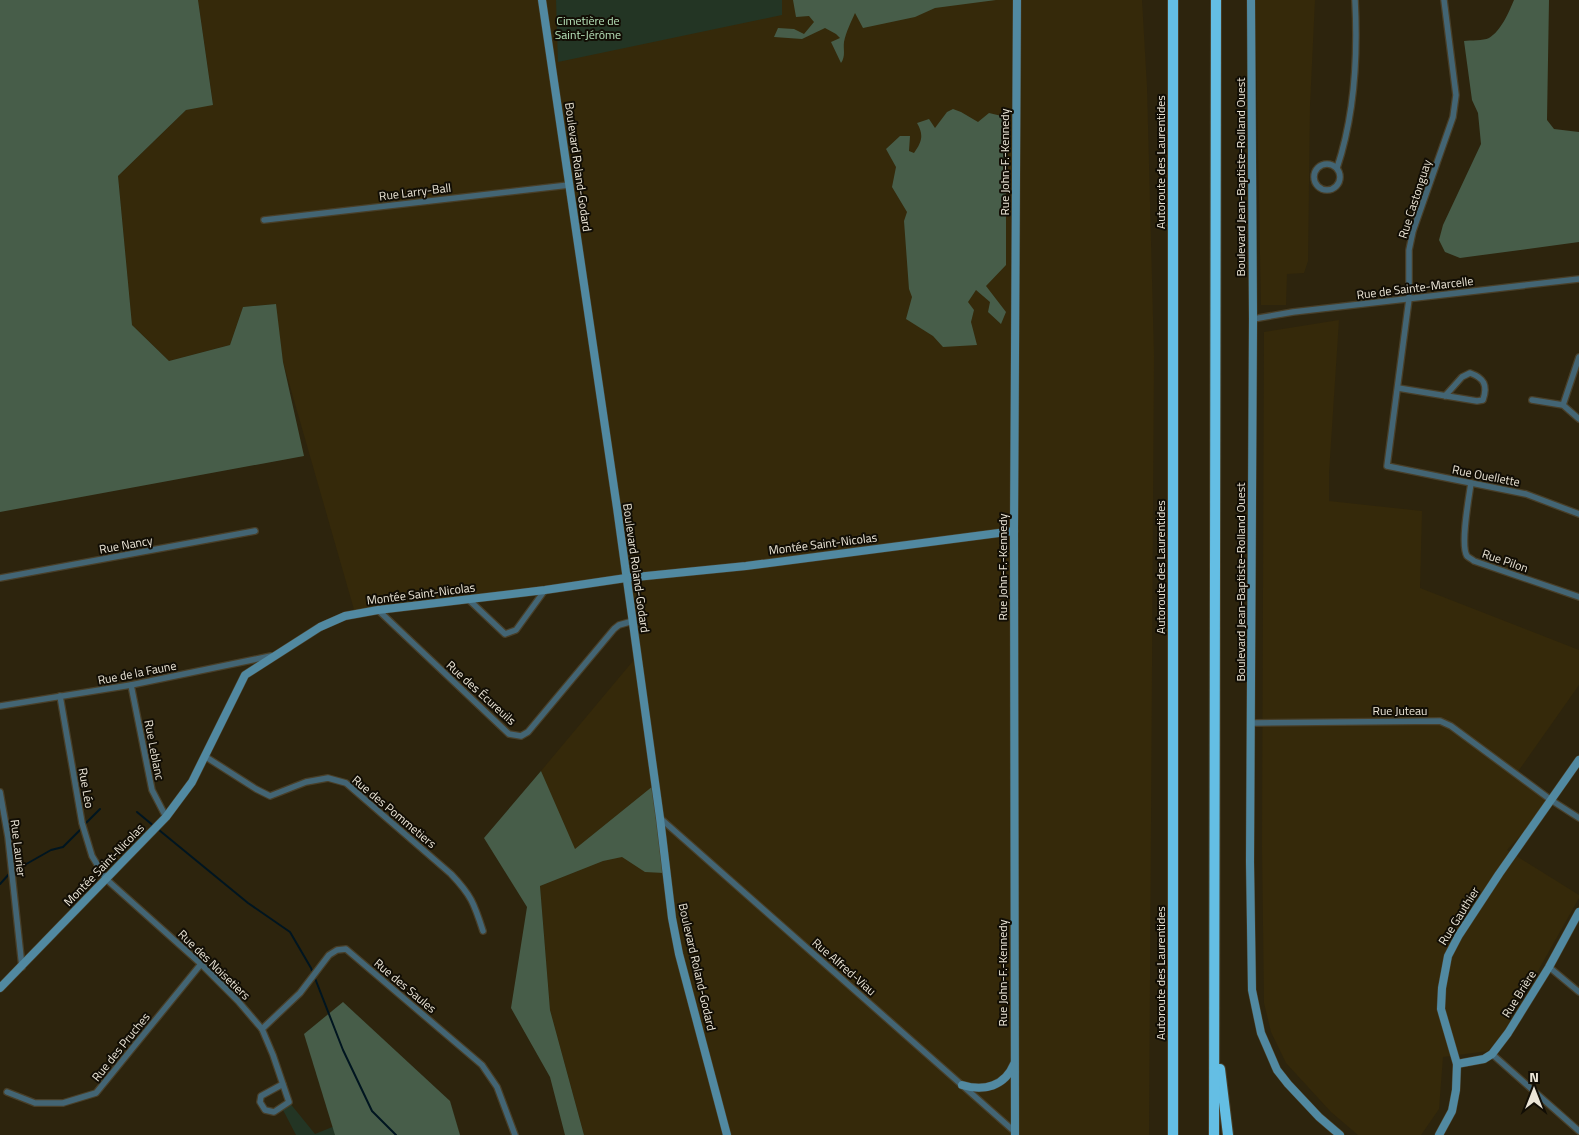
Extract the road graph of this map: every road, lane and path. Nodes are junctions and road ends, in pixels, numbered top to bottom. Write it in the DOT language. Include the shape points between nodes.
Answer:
graph roads {
  1 [pos="542,0"];
  2 [pos="1017,0"];
  3 [pos="1173,0"];
  4 [pos="1216,0"];
  5 [pos="1251,0"];
  6 [pos="1355,0"];
  7 [pos="1444,0"];
  8 [pos="1337,168"];
  9 [pos="569,184"];
  10 [pos="264,220"];
  11 [pos="1579,279"];
  12 [pos="1410,299"];
  13 [pos="1253,319"];
  14 [pos="1579,357"];
  15 [pos="1398,388"];
  16 [pos="1445,396"];
  17 [pos="1532,400"];
  18 [pos="1563,404"];
  19 [pos="1579,419"];
  20 [pos="1387,466"];
  21 [pos="1471,483"];
  22 [pos="1579,514"];
  23 [pos="255,531"];
  24 [pos="1014,531"];
  25 [pos="0,578"];
  26 [pos="626,578"];
  27 [pos="545,590"];
  28 [pos="1579,596"];
  29 [pos="468,599"];
  30 [pos="378,610"];
  31 [pos="633,621"];
  32 [pos="277,655"];
  33 [pos="131,685"];
  34 [pos="60,696"];
  35 [pos="0,706"];
  36 [pos="1252,723"];
  37 [pos="206,757"];
  38 [pos="1579,760"];
  39 [pos="0,792"];
  40 [pos="1551,800"];
  41 [pos="166,817"];
  42 [pos="660,818"];
  43 [pos="1579,818"];
  44 [pos="106,879"];
  45 [pos="1579,912"];
  46 [pos="483,931"];
  47 [pos="201,964"];
  48 [pos="22,967"];
  49 [pos="1549,967"];
  50 [pos="0,988"];
  51 [pos="1579,992"];
  52 [pos="1215,1023"];
  53 [pos="262,1029"];
  54 [pos="1492,1054"];
  55 [pos="1014,1062"];
  56 [pos="1457,1064"];
  57 [pos="283,1084"];
  58 [pos="962,1085"];
  59 [pos="6,1092"];
  60 [pos="1579,1131"];
  61 [pos="1014,1133"];
  62 [pos="1441,1134"];
  63 [pos="515,1135"];
  64 [pos="727,1135"];
  65 [pos="1173,1135"];
  66 [pos="1214,1135"];
  67 [pos="1228,1135"];
  68 [pos="1340,1135"];
  1 -- 9 [label="street, Boulevard Roland-Godard"];
  2 -- 24 [label="street, Rue John-F.-Kennedy"];
  3 -- 65 [label="highway, Autoroute des Laurentides"];
  4 -- 52 [label="highway"];
  5 -- 13 [label="street, Boulevard Jean-Baptiste-Rolland Ouest"];
  6 -- 8 [label="street" via="1355,76"];
  7 -- 12 [label="street, Rue Castonguay" via="1456,95 1453,117 1413,231 1409,250"];
  8 -- 8 [label="street" via="1340,180 1335,187 1327,190 1316,184 1315,171 1321,165 1330,164"];
  9 -- 10 [label="street, Rue Larry-Ball"];
  9 -- 26 [label="street, Boulevard Roland-Godard"];
  11 -- 12 [label="street, Rue de Sainte-Marcelle"];
  12 -- 13 [label="street, Rue de Sainte-Marcelle"];
  12 -- 15 [label="street, Rue Castonguay"];
  13 -- 36 [label="street, Boulevard Jean-Baptiste-Rolland Ouest"];
  14 -- 18 [label="street"];
  15 -- 16 [label="street"];
  15 -- 20 [label="street, Rue Castonguay"];
  16 -- 16 [label="street" via="1477,401 1483,400 1486,391 1479,376 1470,373"];
  17 -- 18 [label="street"];
  18 -- 19 [label="street"];
  20 -- 21 [label="street, Rue Ouellette"];
  21 -- 22 [label="street, Rue Ouellette" via="1526,494"];
  21 -- 28 [label="street, Rue Pilon" via="1466,515 1467,556"];
  23 -- 25 [label="street, Rue Nancy"];
  24 -- 26 [label="street, Montée Saint-Nicolas" via="746,566"];
  24 -- 55 [label="street, Rue John-F.-Kennedy"];
  26 -- 27 [label="street, Montée Saint-Nicolas"];
  26 -- 31 [label="street, Boulevard Roland-Godard"];
  27 -- 29 [label="street, Montée Saint-Nicolas"];
  27 -- 29 [label="street" via="516,630 505,634"];
  29 -- 30 [label="street, Montée Saint-Nicolas"];
  30 -- 31 [label="street, Rue des Écureuils" via="509,734 521,736 528,732 614,629"];
  30 -- 32 [label="street, Montée Saint-Nicolas" via="344,616 320,627"];
  31 -- 42 [label="street, Boulevard Roland-Godard"];
  32 -- 33 [label="street, Rue de la Faune"];
  32 -- 37 [label="street, Montée Saint-Nicolas" via="245,675"];
  33 -- 34 [label="street, Rue de la Faune"];
  33 -- 41 [label="street, Rue Leblanc" via="152,790"];
  34 -- 35 [label="street, Rue de la Faune"];
  34 -- 44 [label="street, Rue Léo" via="82,823 92,856"];
  36 -- 40 [label="street, Rue Juteau" via="1440,721"];
  36 -- 68 [label="street, Boulevard Jean-Baptiste-Rolland Ouest" via="1252,990 1259,1025 1277,1070 1319,1117"];
  37 -- 41 [label="street, Montée Saint-Nicolas"];
  37 -- 46 [label="street, Rue des Pommetiers" via="270,796 306,782 328,778 346,783 465,889"];
  38 -- 40 [label="street, Rue Gauthier"];
  39 -- 48 [label="street, Rue Laurier"];
  40 -- 43 [label="street, Rue Juteau"];
  40 -- 56 [label="street, Rue Gauthier" via="1499,874 1448,956 1441,1009"];
  41 -- 44 [label="street, Montée Saint-Nicolas"];
  42 -- 58 [label="street, Rue Alfred-Viau"];
  42 -- 64 [label="street, Boulevard Roland-Godard" via="673,924"];
  44 -- 47 [label="street, Rue des Noisetiers"];
  44 -- 48 [label="street, Montée Saint-Nicolas"];
  45 -- 49 [label="street, Rue Brière"];
  47 -- 53 [label="street, Rue des Noisetiers"];
  47 -- 59 [label="street, Rue des Pruches" via="96,1093 63,1103 35,1103"];
  48 -- 50 [label="street, Montée Saint-Nicolas"];
  49 -- 51 [label="street"];
  49 -- 54 [label="street, Rue Brière"];
  52 -- 66 [label="highway"];
  52 -- 67 [label="highway"];
  53 -- 57 [label="street, Rue des Noisetiers"];
  53 -- 63 [label="street, Rue des Saules" via="300,993 329,955 346,949 482,1065 497,1087"];
  54 -- 56 [label="street" via="1484,1059"];
  54 -- 60 [label="street"];
  55 -- 58 [label="street" via="999,1084 980,1088"];
  55 -- 61 [label="street, Rue John-F.-Kennedy"];
  56 -- 62 [label="street, Rue Gauthier" via="1452,1111"];
  57 -- 57 [label="street, Rue des Noisetiers" via="261,1096 260,1102 265,1110 274,1112 289,1102"];
  58 -- 61 [label="street, Rue Alfred-Viau"];
}
